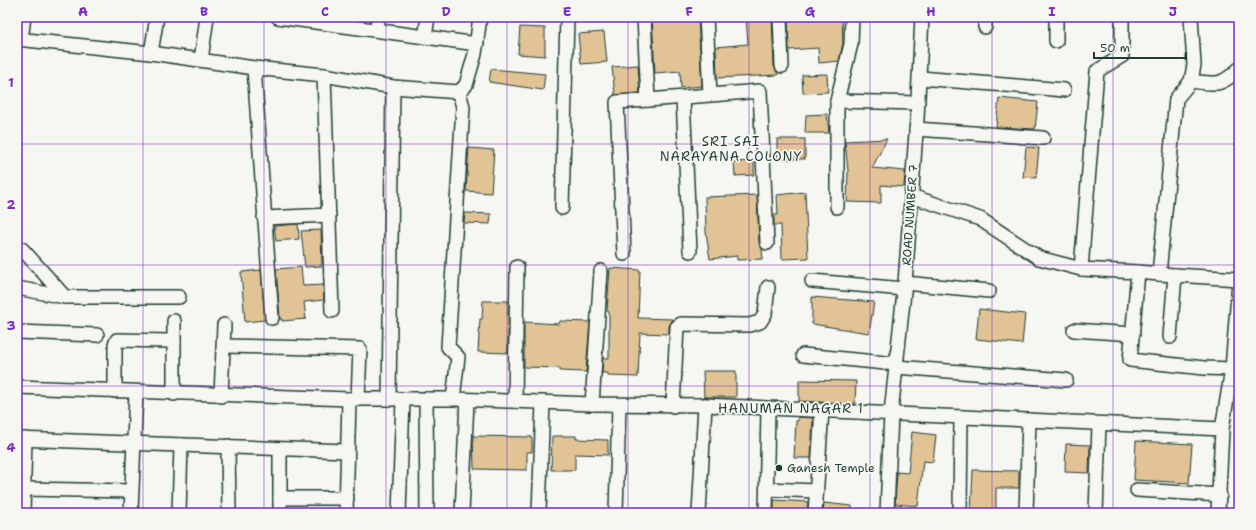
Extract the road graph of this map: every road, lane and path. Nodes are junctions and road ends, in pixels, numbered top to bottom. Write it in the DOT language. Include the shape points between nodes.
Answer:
graph roads {
  1 [pos="24,17"];
  2 [pos="157,17"];
  3 [pos="207,17"];
  4 [pos="278,17"];
  5 [pos="428,17"];
  6 [pos="480,17"];
  7 [pos="567,17"];
  8 [pos="644,17"];
  9 [pos="706,17"];
  10 [pos="780,17"];
  11 [pos="852,17"];
  12 [pos="922,17"];
  13 [pos="1056,17"];
  14 [pos="1122,17"];
  15 [pos="1191,17"];
  16 [pos="327,20"];
  17 [pos="377,23"];
  18 [pos="425,37"];
  19 [pos="19,39"];
  20 [pos="1056,41"];
  21 [pos="477,44"];
  22 [pos="151,53"];
  23 [pos="201,60"];
  24 [pos="782,66"];
  25 [pos="254,68"];
  26 [pos="1239,69"];
  27 [pos="324,75"];
  28 [pos="920,78"];
  29 [pos="1191,81"];
  30 [pos="393,87"];
  31 [pos="1064,90"];
  32 [pos="459,92"];
  33 [pos="710,94"];
  34 [pos="683,98"];
  35 [pos="648,100"];
  36 [pos="837,102"];
  37 [pos="918,103"];
  38 [pos="916,129"];
  39 [pos="1043,138"];
  40 [pos="911,196"];
  41 [pos="838,207"];
  42 [pos="562,208"];
  43 [pos="329,215"];
  44 [pos="264,218"];
  45 [pos="767,243"];
  46 [pos="17,248"];
  47 [pos="690,251"];
  48 [pos="624,254"];
  49 [pos="518,267"];
  50 [pos="1081,269"];
  51 [pos="601,271"];
  52 [pos="1138,272"];
  53 [pos="1159,274"];
  54 [pos="1175,275"];
  55 [pos="1239,279"];
  56 [pos="812,281"];
  57 [pos="1239,282"];
  58 [pos="904,286"];
  59 [pos="768,287"];
  60 [pos="17,288"];
  61 [pos="990,291"];
  62 [pos="65,298"];
  63 [pos="179,298"];
  64 [pos="332,312"];
  65 [pos="272,318"];
  66 [pos="174,321"];
  67 [pos="224,325"];
  68 [pos="1074,330"];
  69 [pos="17,332"];
  70 [pos="1133,334"];
  71 [pos="97,335"];
  72 [pos="1170,337"];
  73 [pos="174,344"];
  74 [pos="224,346"];
  75 [pos="803,355"];
  76 [pos="896,366"];
  77 [pos="1232,369"];
  78 [pos="1066,380"];
  79 [pos="17,387"];
  80 [pos="115,391"];
  81 [pos="136,392"];
  82 [pos="174,394"];
  83 [pos="221,396"];
  84 [pos="354,399"];
  85 [pos="389,399"];
  86 [pos="426,399"];
  87 [pos="453,399"];
  88 [pos="403,400"];
  89 [pos="467,400"];
  90 [pos="515,402"];
  91 [pos="543,402"];
  92 [pos="592,404"];
  93 [pos="619,405"];
  94 [pos="705,405"];
  95 [pos="673,406"];
  96 [pos="768,409"];
  97 [pos="822,410"];
  98 [pos="891,413"];
  99 [pos="961,417"];
  100 [pos="1029,420"];
  101 [pos="1099,424"];
  102 [pos="1222,429"];
  103 [pos="21,439"];
  104 [pos="133,443"];
  105 [pos="181,445"];
  106 [pos="228,446"];
  107 [pos="280,449"];
  108 [pos="347,451"];
  109 [pos="24,489"];
  110 [pos="767,489"];
  111 [pos="1137,490"];
  112 [pos="817,491"];
  113 [pos="131,492"];
  114 [pos="1220,495"];
  115 [pos="280,498"];
  116 [pos="347,498"];
  117 [pos="23,513"];
  118 [pos="131,513"];
  119 [pos="179,513"];
  120 [pos="228,513"];
  121 [pos="280,513"];
  122 [pos="346,513"];
  123 [pos="399,513"];
  124 [pos="427,513"];
  125 [pos="462,513"];
  126 [pos="539,513"];
  127 [pos="616,513"];
  128 [pos="699,513"];
  129 [pos="766,513"];
  130 [pos="815,513"];
  131 [pos="887,513"];
  132 [pos="960,513"];
  133 [pos="1026,513"];
  134 [pos="1096,513"];
  135 [pos="1218,513"];
  1 -- 19 [label="street"];
  2 -- 22 [label="street"];
  3 -- 23 [label="street"];
  4 -- 16 [label="street"];
  5 -- 18 [label="street"];
  6 -- 21 [label="street"];
  7 -- 42 [label="street"];
  8 -- 35 [label="street"];
  9 -- 33 [label="street"];
  10 -- 24 [label="street"];
  11 -- 36 [label="street" via="851,44"];
  12 -- 28 [label="street, ROAD NUMBER 7"];
  13 -- 20 [label="street"];
  14 -- 50 [label="street" via="1122,56 1098,71"];
  15 -- 29 [label="street" via="1194,65"];
  16 -- 17 [label="street"];
  17 -- 18 [label="street"];
  18 -- 21 [label="street"];
  19 -- 22 [label="street"];
  21 -- 32 [label="street" via="466,85"];
  22 -- 23 [label="street"];
  23 -- 25 [label="street"];
  25 -- 27 [label="street"];
  25 -- 44 [label="street"];
  26 -- 29 [label="street" via="1226,81 1211,84"];
  27 -- 30 [label="street"];
  27 -- 43 [label="street"];
  28 -- 31 [label="street"];
  28 -- 37 [label="street, ROAD NUMBER 7"];
  29 -- 53 [label="street" via="1176,99"];
  30 -- 32 [label="street"];
  30 -- 85 [label="street"];
  32 -- 87 [label="street" via="463,107 448,334 448,347 458,357"];
  33 -- 34 [label="street"];
  33 -- 45 [label="street" via="760,91"];
  34 -- 35 [label="street"];
  34 -- 47 [label="street"];
  35 -- 48 [label="street" via="617,102"];
  36 -- 37 [label="street"];
  36 -- 41 [label="street"];
  37 -- 38 [label="street, ROAD NUMBER 7"];
  38 -- 39 [label="street"];
  38 -- 40 [label="street, ROAD NUMBER 7"];
  40 -- 50 [label="street" via="980,219 1039,258"];
  40 -- 58 [label="street, ROAD NUMBER 7"];
  43 -- 44 [label="street"];
  43 -- 64 [label="street"];
  44 -- 65 [label="street"];
  46 -- 62 [label="street" via="22,249"];
  49 -- 90 [label="street"];
  50 -- 52 [label="street"];
  51 -- 92 [label="street"];
  52 -- 53 [label="street"];
  52 -- 70 [label="street"];
  53 -- 54 [label="street"];
  54 -- 55 [label="street"];
  54 -- 72 [label="street"];
  56 -- 58 [label="street"];
  57 -- 77 [label="street"];
  58 -- 61 [label="street"];
  58 -- 76 [label="street, ROAD NUMBER 7"];
  59 -- 95 [label="street" via="765,314 760,322 749,325 681,324 678,328"];
  60 -- 62 [label="street"];
  62 -- 63 [label="street"];
  66 -- 73 [label="street"];
  67 -- 74 [label="street"];
  68 -- 70 [label="street"];
  69 -- 71 [label="street"];
  70 -- 77 [label="street" via="1130,360"];
  73 -- 80 [label="street" via="169,341 118,340 115,344"];
  73 -- 82 [label="street"];
  74 -- 83 [label="street"];
  74 -- 84 [label="street" via="360,349"];
  75 -- 76 [label="street"];
  76 -- 78 [label="street"];
  76 -- 98 [label="street, ROAD NUMBER 7"];
  77 -- 102 [label="street"];
  79 -- 80 [label="street"];
  80 -- 81 [label="street"];
  81 -- 82 [label="street"];
  81 -- 104 [label="street"];
  82 -- 83 [label="street"];
  83 -- 84 [label="street"];
  84 -- 85 [label="street"];
  84 -- 108 [label="street"];
  85 -- 88 [label="street"];
  86 -- 87 [label="street"];
  86 -- 88 [label="street"];
  86 -- 124 [label="street"];
  87 -- 89 [label="street"];
  88 -- 123 [label="street"];
  89 -- 90 [label="street"];
  89 -- 125 [label="street"];
  90 -- 91 [label="street"];
  91 -- 92 [label="street"];
  91 -- 126 [label="street"];
  92 -- 93 [label="street"];
  93 -- 95 [label="street"];
  93 -- 127 [label="street"];
  94 -- 95 [label="street"];
  94 -- 96 [label="street"];
  94 -- 128 [label="street"];
  96 -- 97 [label="street"];
  96 -- 110 [label="street"];
  97 -- 98 [label="street"];
  97 -- 112 [label="street"];
  98 -- 99 [label="street"];
  98 -- 131 [label="street, ROAD NUMBER 7"];
  99 -- 100 [label="street"];
  99 -- 132 [label="street"];
  100 -- 101 [label="street"];
  100 -- 133 [label="street"];
  101 -- 102 [label="street"];
  101 -- 134 [label="street"];
  102 -- 114 [label="street"];
  103 -- 104 [label="street"];
  103 -- 109 [label="street"];
  104 -- 105 [label="street"];
  104 -- 113 [label="street"];
  105 -- 106 [label="street"];
  105 -- 119 [label="street"];
  106 -- 107 [label="street"];
  106 -- 120 [label="street"];
  107 -- 108 [label="street"];
  107 -- 115 [label="street"];
  108 -- 116 [label="street"];
  109 -- 113 [label="street"];
  109 -- 117 [label="street"];
  110 -- 112 [label="street"];
  110 -- 129 [label="street"];
  111 -- 114 [label="street"];
  112 -- 130 [label="street"];
  113 -- 118 [label="street"];
  114 -- 135 [label="street"];
  115 -- 116 [label="street"];
  115 -- 121 [label="street"];
  116 -- 122 [label="street"];
}
